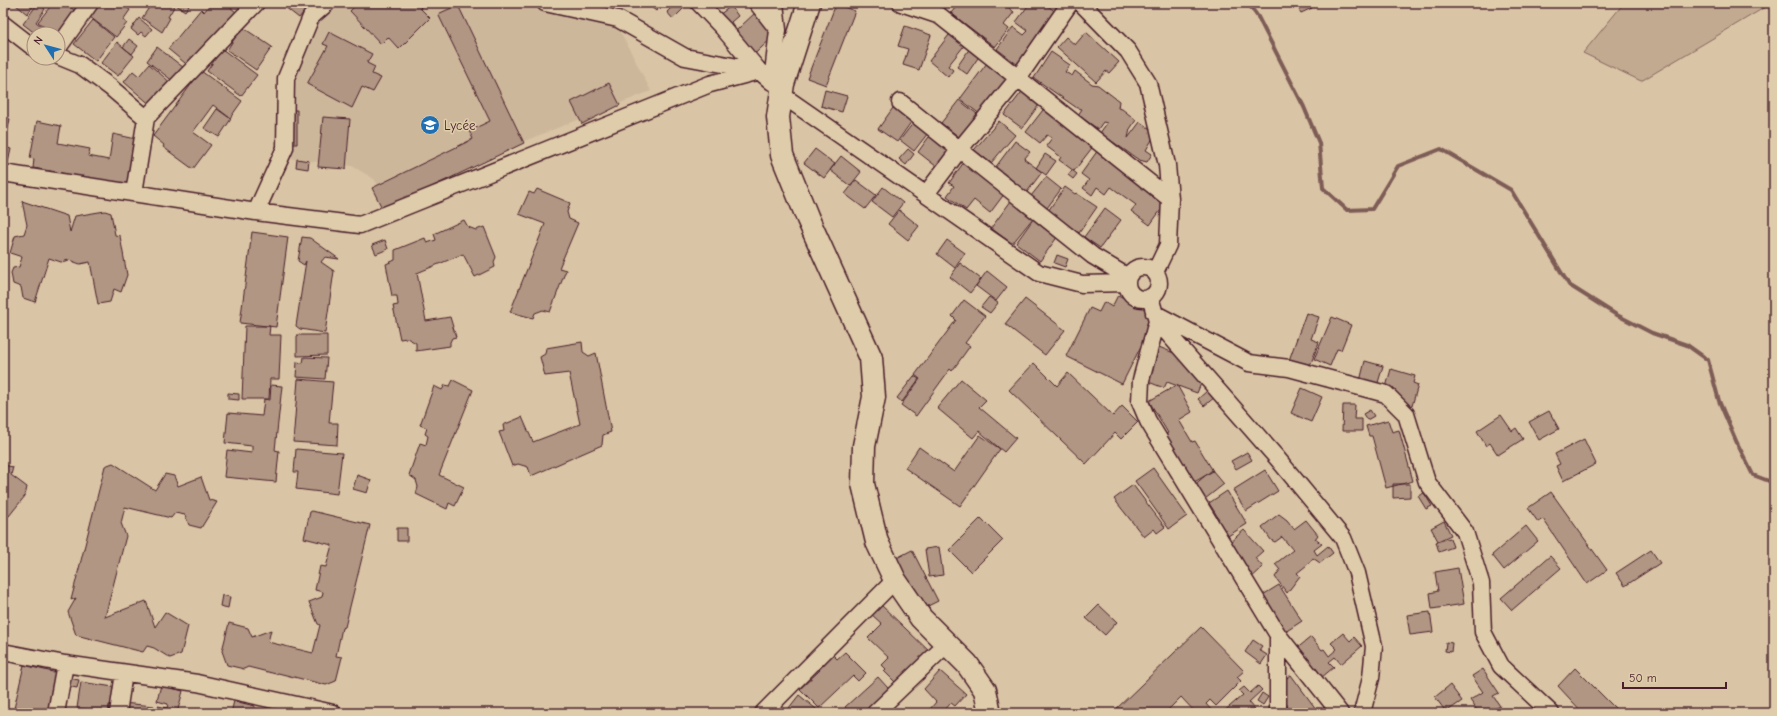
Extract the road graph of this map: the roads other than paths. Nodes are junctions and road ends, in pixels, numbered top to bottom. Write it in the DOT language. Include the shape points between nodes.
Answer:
graph roads {
  1 [pos="90,3"];
  2 [pos="256,3"];
  3 [pos="327,3"];
  4 [pos="545,3"];
  5 [pos="699,3"];
  6 [pos="757,3"];
  7 [pos="775,3"];
  8 [pos="809,3"];
  9 [pos="901,3"];
  10 [pos="1070,3"];
  11 [pos="1081,3"];
  12 [pos="578,6"];
  13 [pos="3,24"];
  14 [pos="778,30"];
  15 [pos="66,37"];
  16 [pos="26,42"];
  17 [pos="66,59"];
  18 [pos="759,71"];
  19 [pos="1018,78"];
  20 [pos="779,87"];
  21 [pos="900,102"];
  22 [pos="146,118"];
  23 [pos="960,149"];
  24 [pos="3,173"];
  25 [pos="134,193"];
  26 [pos="926,194"];
  27 [pos="1170,199"];
  28 [pos="256,212"];
  29 [pos="1154,272"];
  30 [pos="1127,280"];
  31 [pos="1150,297"];
  32 [pos="1156,317"];
  33 [pos="894,580"];
  34 [pos="1278,634"];
  35 [pos="947,644"];
  36 [pos="3,652"];
  37 [pos="65,664"];
  38 [pos="124,673"];
  39 [pos="56,713"];
  40 [pos="118,713"];
  41 [pos="334,713"];
  42 [pos="763,713"];
  43 [pos="875,713"];
  44 [pos="990,713"];
  45 [pos="1278,713"];
  46 [pos="1340,713"];
  47 [pos="1362,713"];
  48 [pos="1551,713"];
  1 -- 15 [label="street"];
  2 -- 22 [label="street"];
  3 -- 28 [label="street" via="311,17 286,78 285,148"];
  4 -- 12 [label="street"];
  5 -- 18 [label="street" via="724,28"];
  6 -- 14 [label="street"];
  7 -- 14 [label="street"];
  8 -- 20 [label="street"];
  9 -- 19 [label="street" via="940,16"];
  10 -- 19 [label="street"];
  11 -- 27 [label="street" via="1128,51 1148,83 1167,165"];
  12 -- 18 [label="street" via="618,19 685,57"];
  13 -- 16 [label="street"];
  14 -- 20 [label="street"];
  17 -- 22 [label="street" via="80,65 110,87"];
  18 -- 20 [label="street"];
  18 -- 28 [label="street" via="710,84 360,225"];
  19 -- 23 [label="street"];
  19 -- 27 [label="street"];
  20 -- 26 [label="street"];
  20 -- 33 [label="street" via="778,117 782,155 871,358 874,397 864,446 863,484 877,542"];
  21 -- 23 [label="street"];
  22 -- 25 [label="street"];
  23 -- 26 [label="street"];
  23 -- 30 [label="street" via="1093,256"];
  24 -- 25 [label="street"];
  25 -- 28 [label="street"];
  26 -- 30 [label="street" via="1039,273 1082,284"];
  27 -- 29 [label="street" via="1168,245"];
  29 -- 30 [label="street" via="1140,267 1135,269"];
  29 -- 31 [label="street" via="1158,286"];
  30 -- 31 [label="street" via="1130,292 1135,296"];
  31 -- 32 [label="street"];
  32 -- 34 [label="street" via="1140,380 1140,402 1148,421"];
  32 -- 47 [label="street" via="1343,538 1357,573 1374,646 1371,678"];
  32 -- 48 [label="street" via="1249,363 1289,368 1386,394 1406,414 1427,482 1465,532 1481,583 1483,632 1501,666"];
  33 -- 35 [label="street" via="921,618"];
  33 -- 42 [label="street"];
  34 -- 45 [label="street"];
  34 -- 46 [label="street"];
  35 -- 43 [label="street"];
  35 -- 44 [label="street" via="967,664 985,690"];
  36 -- 37 [label="street"];
  37 -- 38 [label="street"];
  37 -- 39 [label="street"];
  38 -- 40 [label="street"];
  38 -- 41 [label="street" via="197,683"];
}
